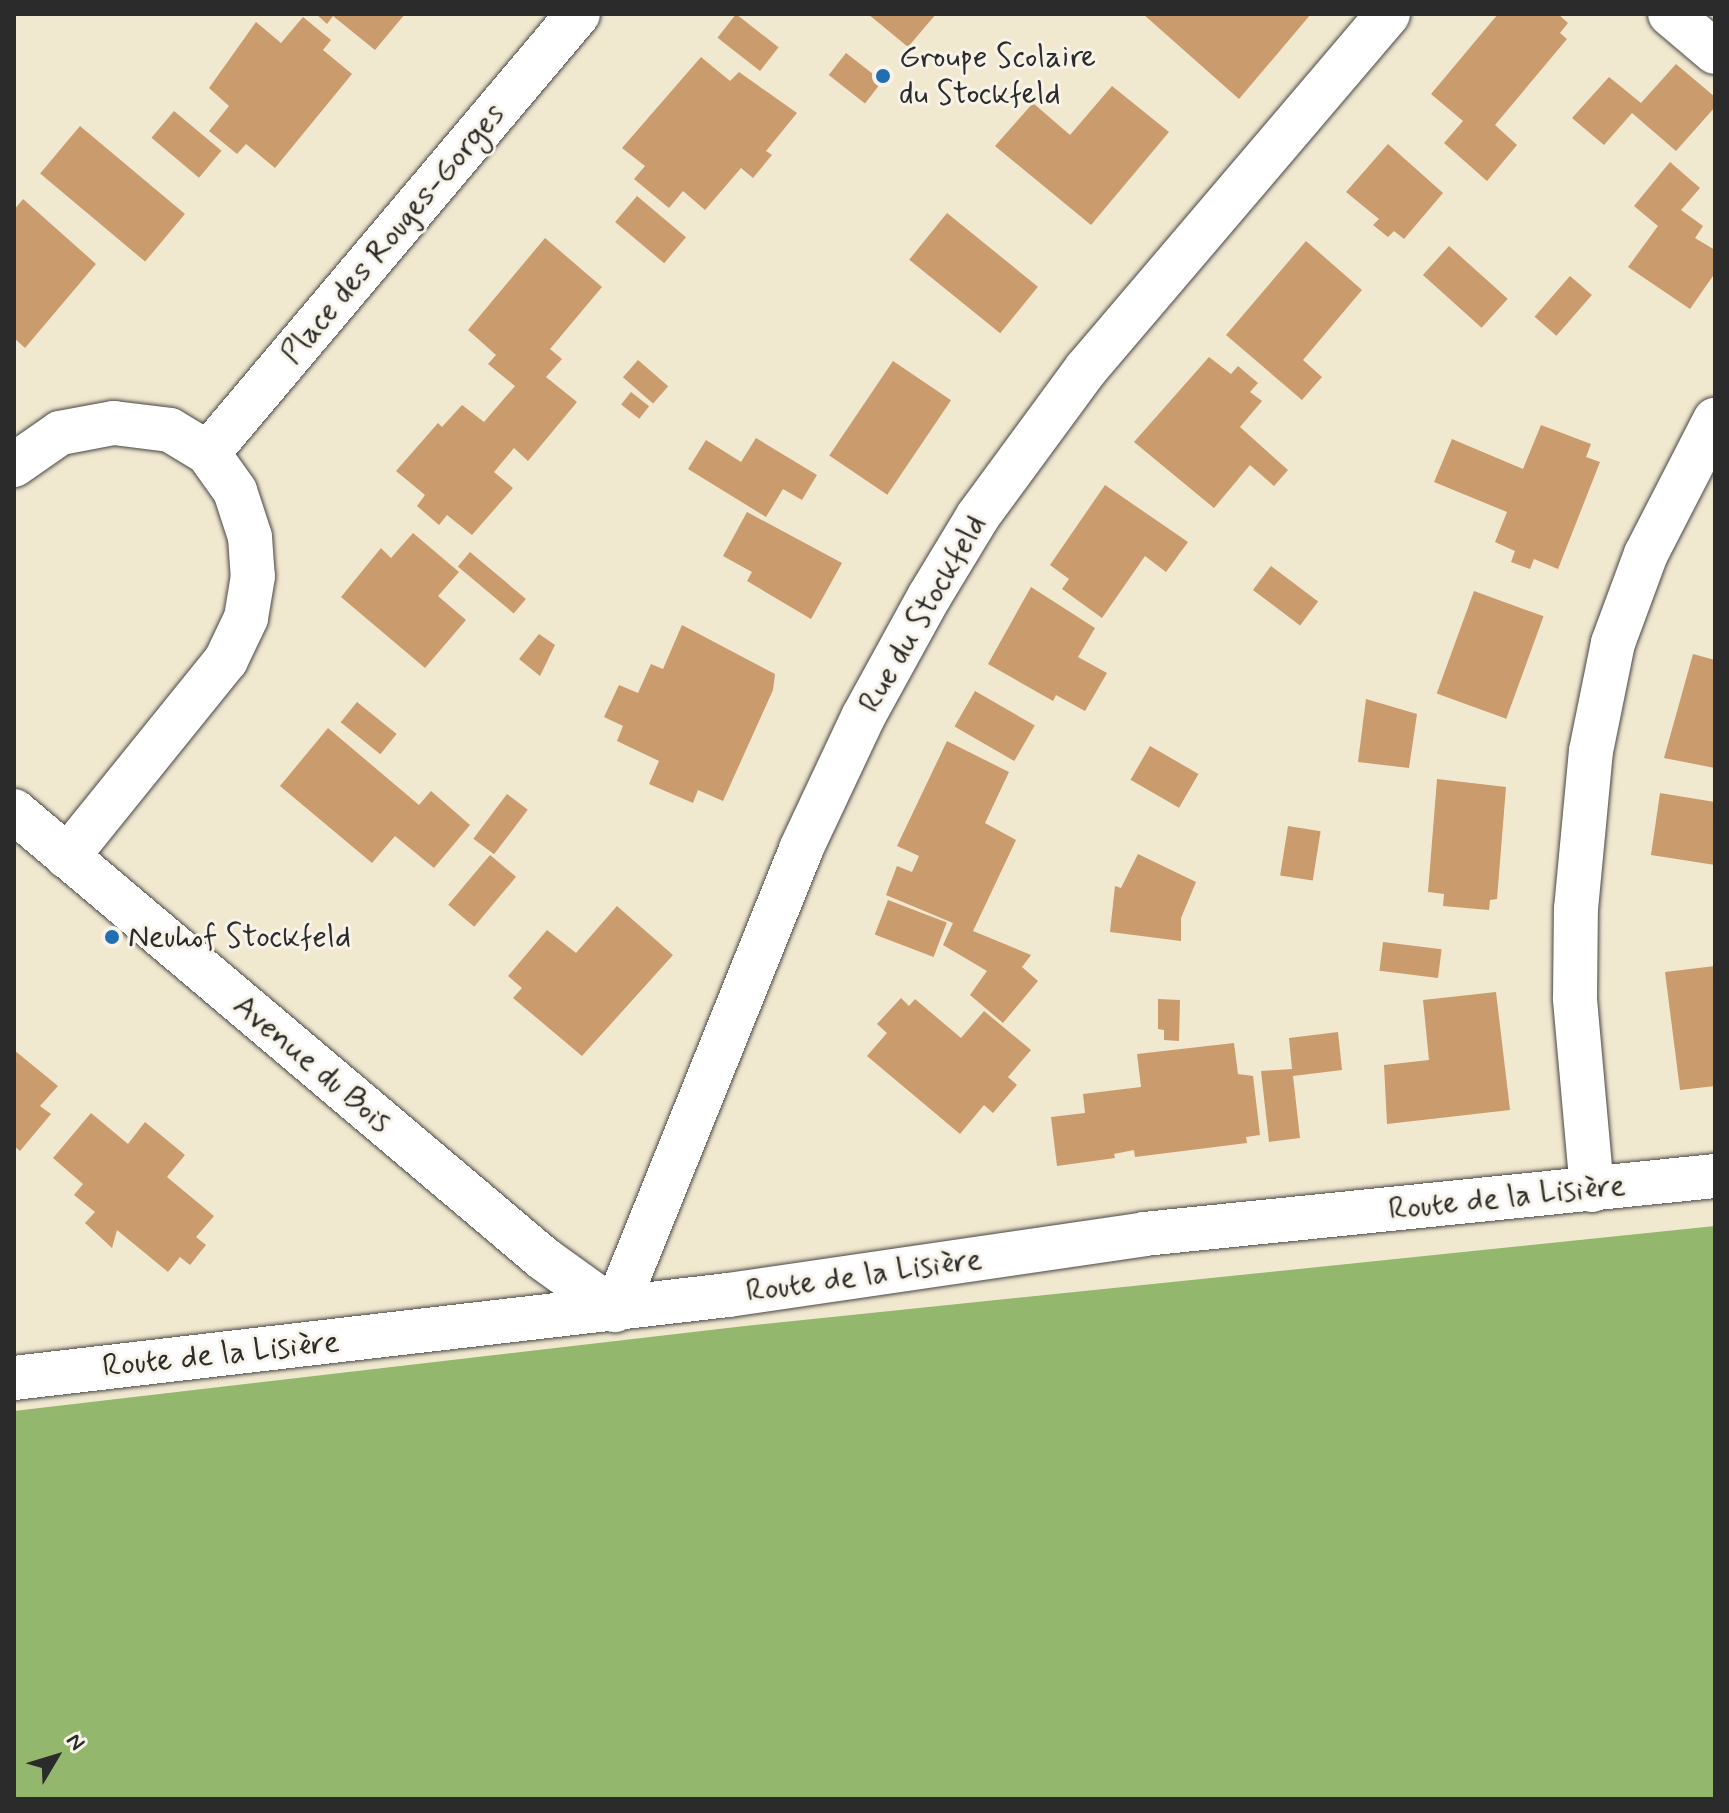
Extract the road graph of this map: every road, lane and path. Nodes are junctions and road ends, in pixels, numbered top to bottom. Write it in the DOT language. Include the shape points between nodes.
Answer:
graph roads {
  1 [pos="578,14"];
  2 [pos="1388,14"];
  3 [pos="1670,14"];
  4 [pos="1715,52"];
  5 [pos="1715,420"];
  6 [pos="208,453"];
  7 [pos="14,465"];
  8 [pos="14,811"];
  9 [pos="67,857"];
  10 [pos="1715,1176"];
  11 [pos="1592,1190"];
  12 [pos="615,1310"];
  13 [pos="14,1378"];
  1 -- 6 [label="street, Place des Rouges-Gorges"];
  2 -- 12 [label="street, Rue du Stockfeld" via="1086,369 978,516 929,597 863,717 801,849"];
  3 -- 4 [label="street"];
  5 -- 11 [label="street" via="1646,554 1613,643 1591,751 1576,909 1575,998"];
  6 -- 7 [label="street" via="170,430 114,423 60,433"];
  6 -- 9 [label="street" via="235,491 250,537 253,576 246,618 226,660"];
  8 -- 9 [label="street, Avenue du Bois"];
  9 -- 12 [label="street, Avenue du Bois" via="544,1259"];
  10 -- 11 [label="street, Route de la Lisière"];
  11 -- 12 [label="street, Route de la Lisière" via="1144,1234"];
  12 -- 13 [label="street, Route de la Lisière"];
}
